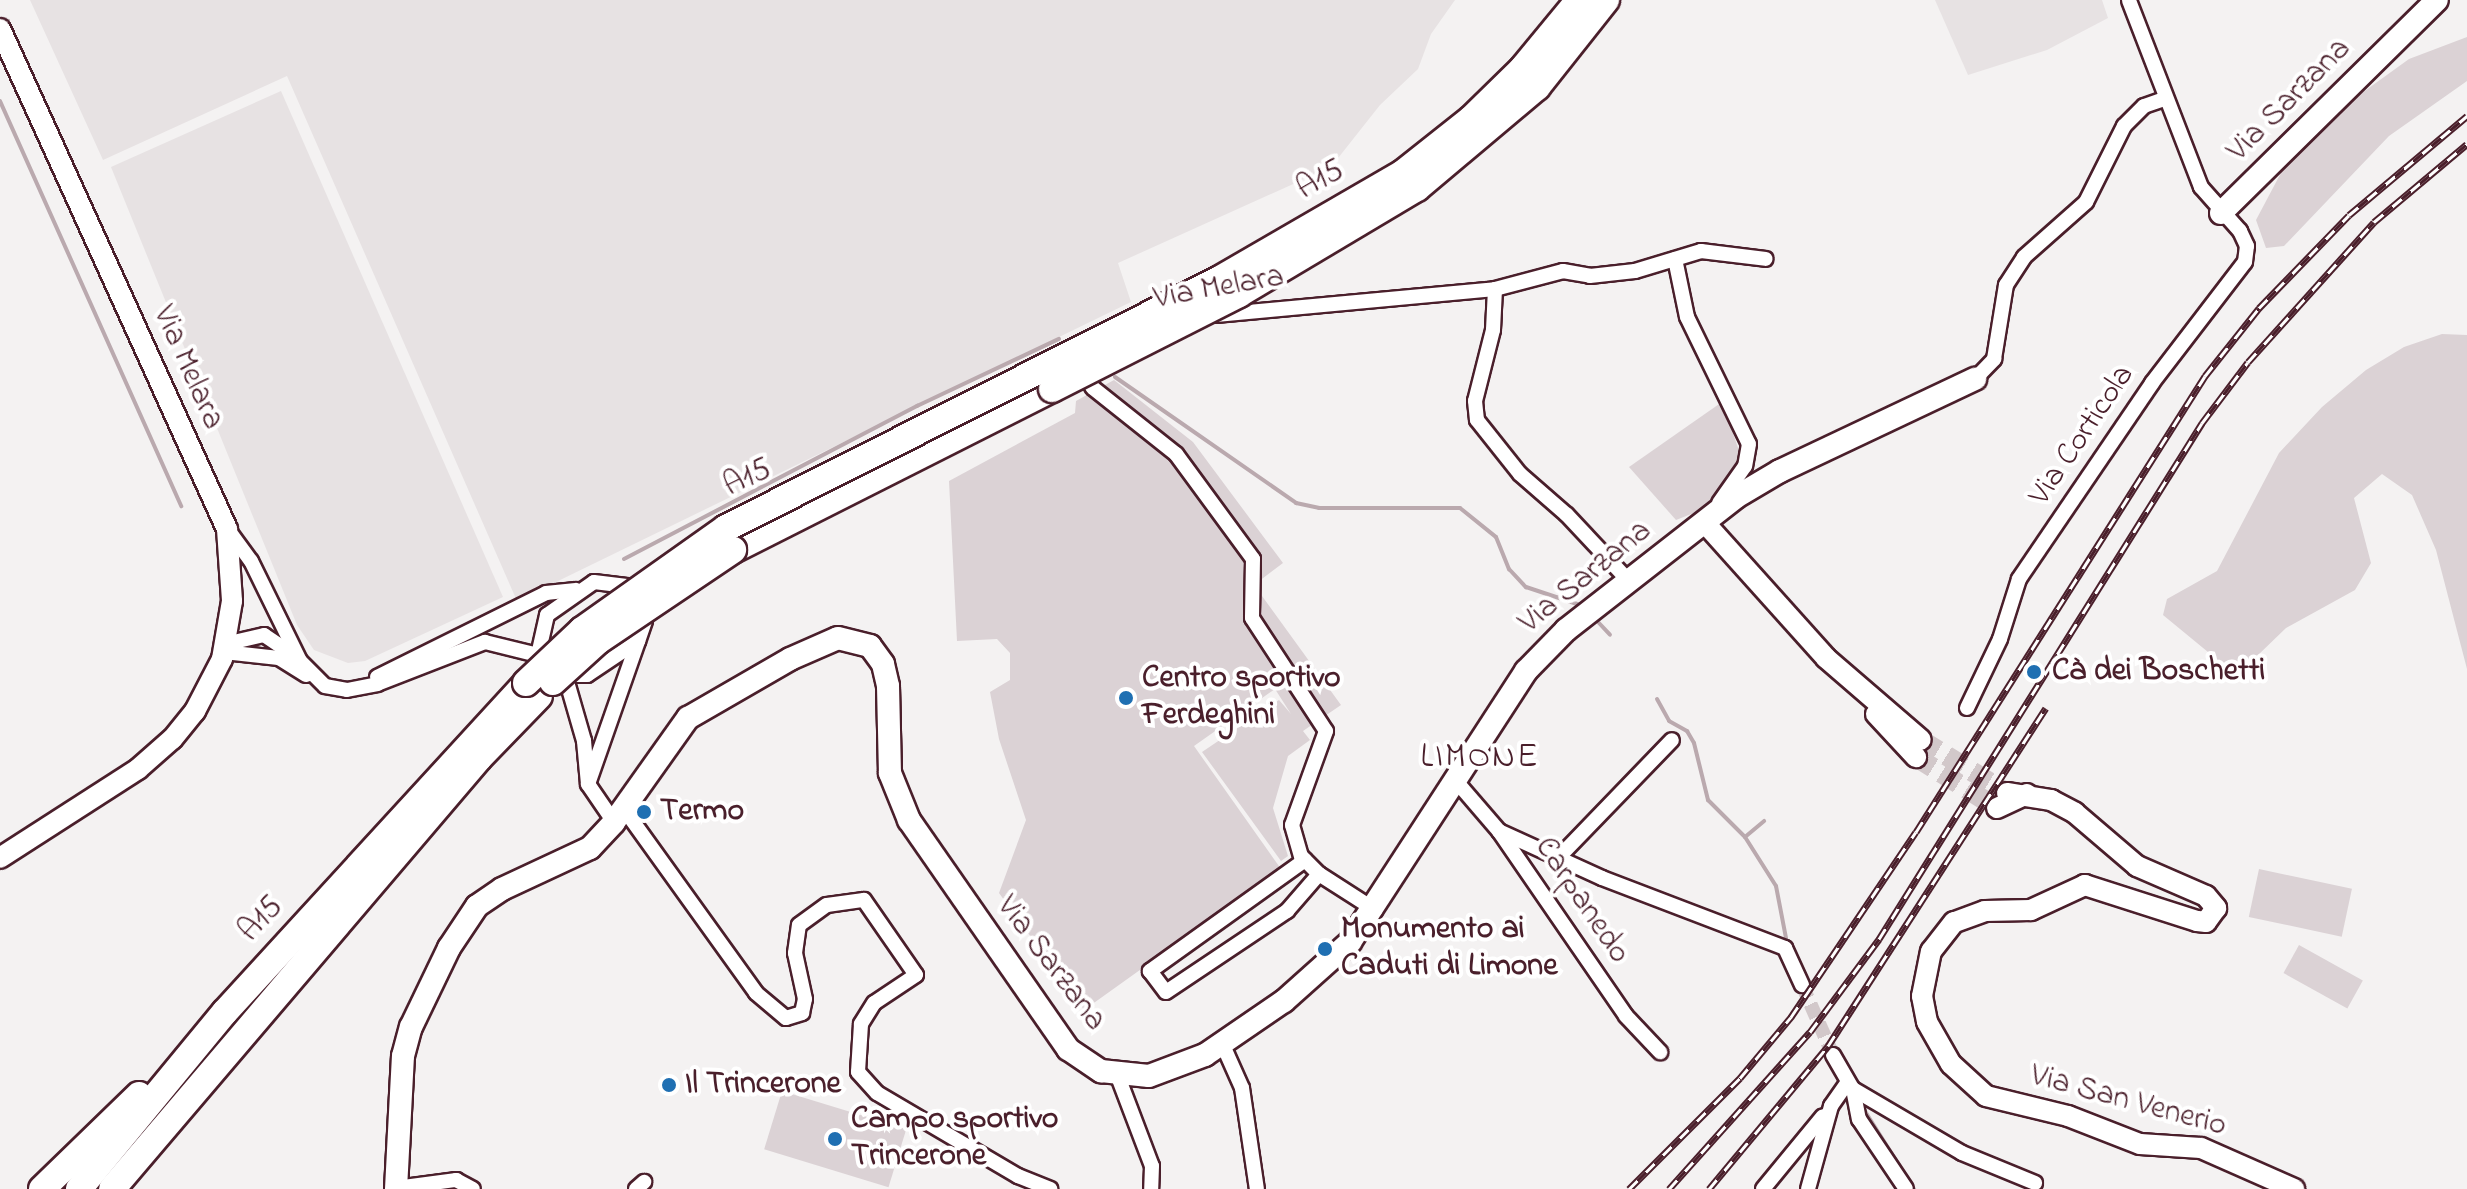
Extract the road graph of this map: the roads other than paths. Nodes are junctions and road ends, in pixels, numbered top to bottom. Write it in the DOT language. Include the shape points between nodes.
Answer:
graph roads {
  1 [pos="1579,0"];
  2 [pos="1606,0"];
  3 [pos="2129,0"];
  4 [pos="2437,0"];
  5 [pos="0,29"];
  6 [pos="2164,99"];
  7 [pos="2221,213"];
  8 [pos="1675,259"];
  9 [pos="1766,259"];
  10 [pos="1495,289"];
  11 [pos="1078,365"];
  12 [pos="1975,379"];
  13 [pos="1705,523"];
  14 [pos="227,529"];
  15 [pos="684,568"];
  16 [pos="1629,581"];
  17 [pos="627,586"];
  18 [pos="580,590"];
  19 [pos="645,621"];
  20 [pos="638,641"];
  21 [pos="224,648"];
  22 [pos="538,655"];
  23 [pos="300,661"];
  24 [pos="565,675"];
  25 [pos="317,681"];
  26 [pos="359,687"];
  27 [pos="532,689"];
  28 [pos="1967,708"];
  29 [pos="1672,740"];
  30 [pos="1918,749"];
  31 [pos="472,752"];
  32 [pos="1456,781"];
  33 [pos="588,784"];
  34 [pos="2010,798"];
  35 [pos="619,816"];
  36 [pos="1499,831"];
  37 [pos="1560,856"];
  38 [pos="0,858"];
  39 [pos="1305,860"];
  40 [pos="1319,874"];
  41 [pos="1375,910"];
  42 [pos="1802,985"];
  43 [pos="225,1012"];
  44 [pos="1222,1043"];
  45 [pos="1660,1052"];
  46 [pos="1833,1055"];
  47 [pos="1117,1074"];
  48 [pos="1851,1086"];
  49 [pos="1831,1106"];
  50 [pos="1015,1182"];
  51 [pos="2035,1183"];
  52 [pos="396,1188"];
  53 [pos="42,1189"];
  54 [pos="79,1189"];
  55 [pos="112,1189"];
  56 [pos="473,1189"];
  57 [pos="1051,1189"];
  58 [pos="1151,1189"];
  59 [pos="1257,1189"];
  60 [pos="1763,1189"];
  61 [pos="1808,1189"];
  62 [pos="1906,1189"];
  63 [pos="2294,1189"];
  1 -- 27 [label="highway, A15 / A15, bridge" via="1523,68 1471,119 1403,173 1220,279 726,528 582,630"];
  2 -- 27 [label="highway, A15 / A15, bridge" via="1537,87 1417,188 1239,294 733,550"];
  3 -- 6 [label="street, Via Corticola"];
  4 -- 7 [label="main road, Via Sarzana"];
  5 -- 14 [label="street, Via Melara"];
  6 -- 7 [label="street, Via Corticola" via="2201,187"];
  6 -- 12 [label="street" via="2144,106 2124,126 2086,202 2024,257 2006,285 1994,359"];
  7 -- 28 [label="street, Via Corticola" via="2247,246 2245,262 2152,383 2019,579 2000,639"];
  8 -- 9 [label="street, Via Melara" via="1701,251"];
  8 -- 10 [label="street, Via Melara" via="1605,275 1563,271"];
  8 -- 13 [label="street" via="1687,317 1749,444 1745,466"];
  10 -- 11 [label="street, Via Melara" via="1255,308 1160,325"];
  10 -- 16 [label="street" via="1493,330 1475,401 1477,420 1520,474"];
  11 -- 15 [label="street, Via Melara" via="766,519"];
  11 -- 39 [label="street" via="1093,388 1176,454 1253,559 1252,618 1326,731 1292,825"];
  12 -- 13 [label="main road, Via Sarzana" via="1780,471"];
  13 -- 16 [label="main road, Via Sarzana"];
  13 -- 30 [label="street"];
  14 -- 21 [label="street" via="232,601"];
  14 -- 23 [label="street, Via Melara" via="251,561"];
  15 -- 17 [label="street, Via Melara"];
  15 -- 19 [label="street, Via Melara"];
  16 -- 32 [label="main road, Via Sarzana" via="1566,630 1526,671"];
  17 -- 18 [label="street" via="594,582"];
  17 -- 19 [label="street"];
  18 -- 22 [label="street" via="547,615"];
  18 -- 26 [label="street" via="546,593"];
  19 -- 20 [label="street"];
  20 -- 24 [label="street" via="587,675"];
  20 -- 33 [label="street"];
  21 -- 23 [label="street" via="264,635"];
  21 -- 25 [label="street" via="279,658"];
  21 -- 38 [label="street" via="213,681 172,739 138,769"];
  22 -- 24 [label="street" via="551,675"];
  22 -- 26 [label="street" via="485,642"];
  23 -- 25 [label="street, Via Melara"];
  24 -- 33 [label="street" via="584,741"];
  25 -- 26 [label="street" via="336,689"];
  27 -- 31 [label="highway, A15 / A15"];
  29 -- 37 [label="street"];
  31 -- 43 [label="highway, A15"];
  31 -- 55 [label="highway, A15"];
  32 -- 36 [label="street, Carpanedo"];
  32 -- 41 [label="main road, Via Sarzana"];
  33 -- 35 [label="street"];
  34 -- 63 [label="street, Via San Venerio" via="2075,813 2137,866 2206,896 2216,908 2214,916 2197,921 2085,885 2031,910 1985,911 1954,922 1931,951 1922,996 1927,1022 1951,1064 1986,1096 2068,1116 2140,1144 2201,1148"];
  35 -- 47 [label="main road, Via Sarzana" via="666,744 688,718 716,699 838,638 870,646 883,664 888,686 890,773 909,820 1068,1049 1101,1071"];
  35 -- 50 [label="street" via="756,993 786,1018 802,1013 805,999 795,953 799,925 827,905 864,900 916,975 874,1003 861,1024 858,1072 877,1093"];
  35 -- 52 [label="main road, Via Sarzana" via="590,848 477,906 449,948 411,1027 403,1056"];
  36 -- 37 [label="street"];
  36 -- 45 [label="street, Carpanedo" via="1626,1016"];
  37 -- 42 [label="street" via="1602,878 1785,948"];
  39 -- 40 [label="street"];
  39 -- 40 [label="street" via="1150,971 1166,992 1287,911"];
  40 -- 41 [label="street"];
  41 -- 44 [label="main road, Via Sarzana" via="1317,974"];
  43 -- 53 [label="highway"];
  43 -- 54 [label="highway, A15"];
  44 -- 47 [label="main road, Via Sarzana" via="1179,1069 1149,1076"];
  44 -- 59 [label="street" via="1242,1088"];
  46 -- 48 [label="street"];
  47 -- 58 [label="street" via="1152,1166"];
  48 -- 49 [label="street"];
  48 -- 51 [label="street" via="1962,1153"];
  48 -- 62 [label="street" via="1859,1119"];
  49 -- 60 [label="street"];
  49 -- 61 [label="street"];
  50 -- 57 [label="street"];
  52 -- 56 [label="street" via="456,1180"];
}
